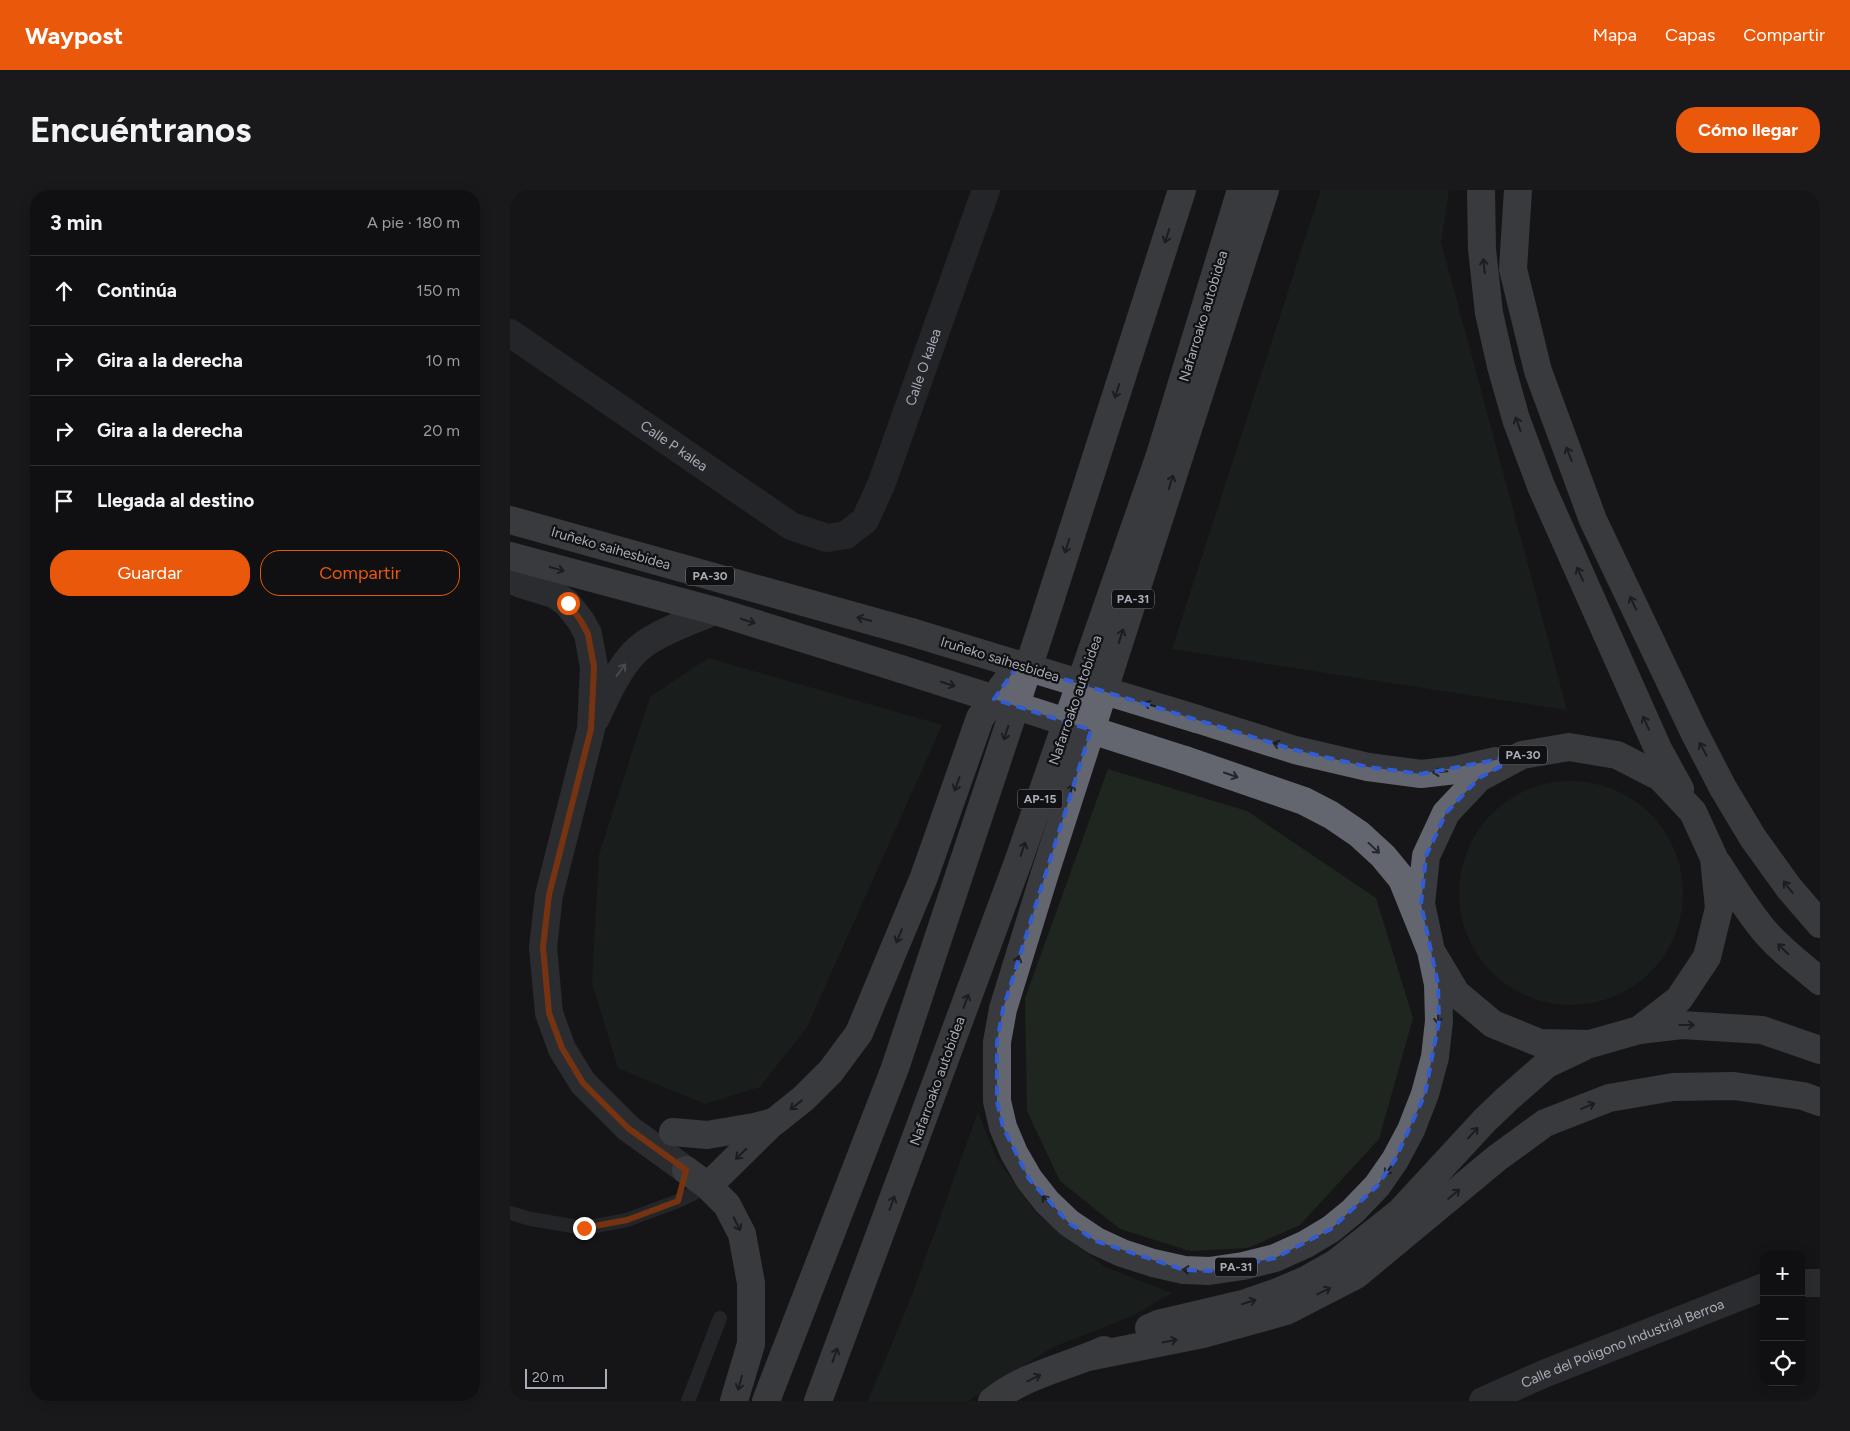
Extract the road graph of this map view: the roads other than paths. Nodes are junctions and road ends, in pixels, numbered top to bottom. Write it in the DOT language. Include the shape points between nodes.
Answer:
graph roads {
  1 [pos="986,190"];
  2 [pos="1182,190"];
  3 [pos="1241,190"];
  4 [pos="1265,190"];
  5 [pos="1481,190"];
  6 [pos="1503,190"];
  7 [pos="1518,190"];
  8 [pos="1513,269"];
  9 [pos="510,332"];
  10 [pos="510,520"];
  11 [pos="846,536"];
  12 [pos="510,556"];
  13 [pos="510,579"];
  14 [pos="715,610"];
  15 [pos="1039,635"];
  16 [pos="591,729"];
  17 [pos="1522,755"];
  18 [pos="1693,812"];
  19 [pos="1714,858"];
  20 [pos="1820,924"];
  21 [pos="1431,952"];
  22 [pos="1820,980"];
  23 [pos="1639,1030"];
  24 [pos="1590,1044"];
  25 [pos="1820,1050"];
  26 [pos="1820,1102"];
  27 [pos="609,1108"];
  28 [pos="774,1122"];
  29 [pos="672,1132"];
  30 [pos="686,1170"];
  31 [pos="708,1186"];
  32 [pos="678,1201"];
  33 [pos="510,1213"];
  34 [pos="1820,1282"];
  35 [pos="1805,1283"];
  36 [pos="1760,1289"];
  37 [pos="720,1318"];
  38 [pos="1088,1357"];
  39 [pos="688,1401"];
  40 [pos="734,1401"];
  41 [pos="766,1401"];
  42 [pos="818,1401"];
  43 [pos="992,1401"];
  44 [pos="1483,1401"];
  1 -- 11 [label="street, Calle O kalea" via="881,485 866,520"];
  2 -- 15 [label="highway, one-way"];
  42 -- 3 [label="highway, Nafarroako autobidea / AP-15, one-way" via="1015,871 1160,455"];
  21 -- 4 [label="highway, PA-31, one-way" via="1438,984 1439,1021 1435,1056 1411,1130 1377,1186 1353,1211 1306,1244 1275,1258 1209,1271 1184,1270 1153,1263 1096,1241 1069,1223 1029,1179 1014,1153 996,1101 997,1042 1003,1010"];
  18 -- 5 [label="highway, one-way" via="1658,749 1541,486 1516,419 1489,313 1482,249"];
  6 -- 8 [label="highway"];
  7 -- 8 [label="highway"];
  20 -- 8 [label="highway, one-way" via="1788,888 1753,838 1724,788 1598,529 1538,371"];
  9 -- 11 [label="street, Calle P kalea" via="791,526 827,538"];
  17 -- 10 [label="highway, Iruñeko saihesbidea / PA-30, one-way, bridge" via="1456,770 1421,774 1368,767 1295,750 911,632"];
  12 -- 14 [label="highway, PA-30, one-way"];
  13 -- 16 [label="street" via="554,594 568,603 581,621 588,634 594,667"];
  16 -- 14 [label="street, one-way" via="615,678 638,648"];
  14 -- 21 [label="highway, PA-30, one-way, bridge" via="1304,801 1360,834 1383,856 1402,879"];
  15 -- 28 [label="highway, one-way" via="980,718 924,877 859,1033 831,1071"];
  15 -- 41 [label="highway, one-way" via="895,1068"];
  16 -- 27 [label="street" via="549,895 543,947 549,1013 562,1048 583,1083"];
  17 -- 18 [label="highway, PA-30" via="1569,747 1617,755 1660,777"];
  17 -- 21 [label="highway, PA-30" via="1479,778 1446,813 1426,856 1421,904"];
  18 -- 19 [label="highway, PA-30"];
  22 -- 19 [label="highway, PA-30, one-way" via="1763,930"];
  19 -- 23 [label="highway, PA-30" via="1719,908 1707,957 1679,999"];
  21 -- 24 [label="highway, PA-30" via="1456,993 1493,1024 1540,1043"];
  23 -- 24 [label="highway, PA-30"];
  23 -- 25 [label="highway, PA-30, one-way" via="1682,1025 1762,1030"];
  38 -- 24 [label="highway, one-way" via="1158,1324 1275,1293 1336,1263 1400,1212 1485,1120 1547,1064"];
  38 -- 26 [label="highway, one-way" via="1203,1334 1286,1311 1356,1275 1497,1158 1546,1123 1609,1098 1673,1087 1734,1086 1803,1096"];
  27 -- 29 [label="street"];
  27 -- 30 [label="street" via="628,1128"];
  28 -- 29 [label="highway" via="707,1135"];
  28 -- 31 [label="highway, one-way"];
  29 -- 30 [label="street"];
  30 -- 31 [label="highway"];
  30 -- 32 [label="lane"];
  31 -- 32 [label="lane"];
  31 -- 40 [label="highway, one-way" via="728,1205 742,1234 751,1283 750,1344"];
  32 -- 33 [label="lane" via="627,1220 584,1228"];
  34 -- 35 [label="street"];
  36 -- 44 [label="street, Calle del Poligono Industrial Berroa"];
  37 -- 39 [label="lane"];
  43 -- 38 [label="highway, one-way" via="1041,1374"];
}
